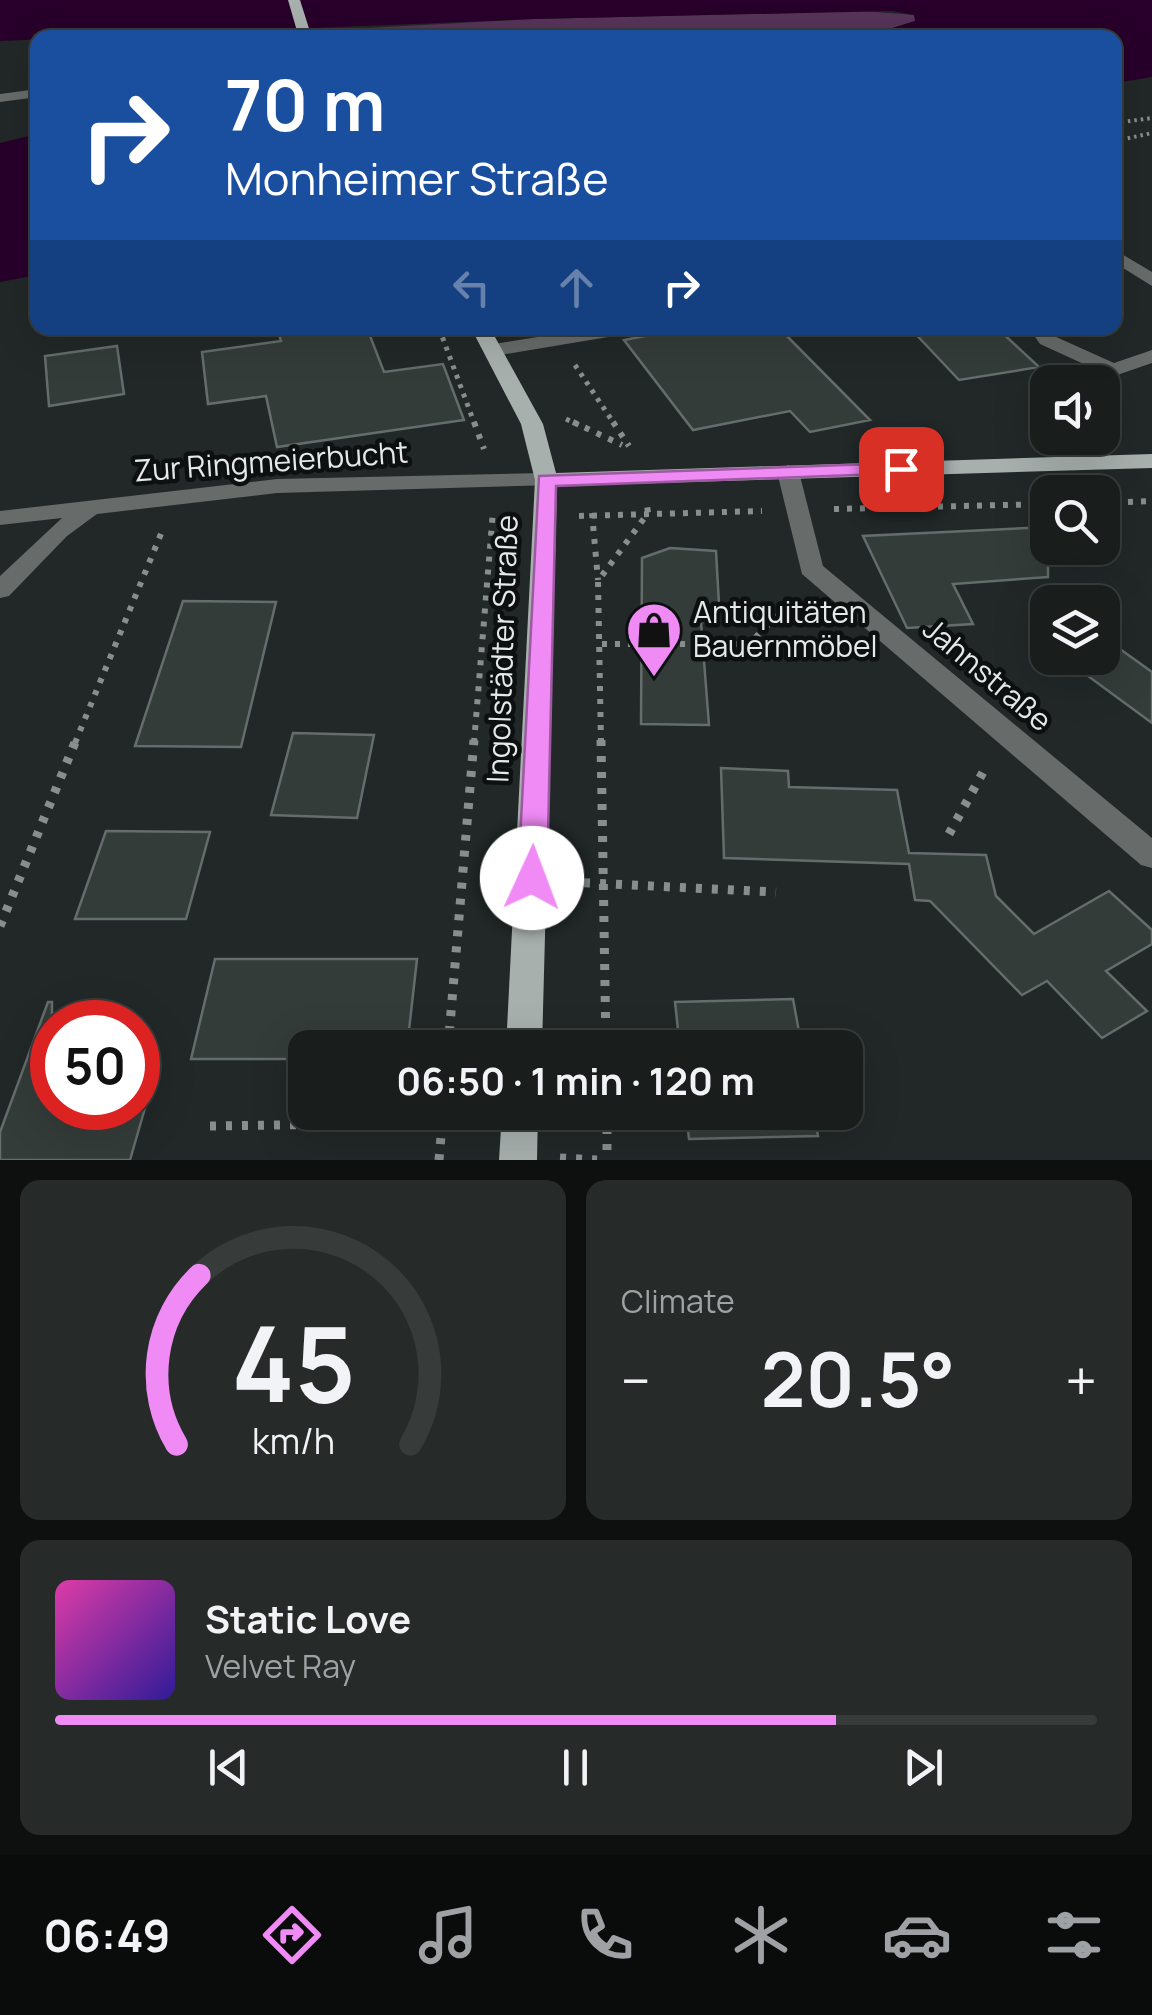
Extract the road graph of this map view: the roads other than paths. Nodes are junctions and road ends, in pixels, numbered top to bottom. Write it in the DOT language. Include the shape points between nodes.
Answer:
graph roads {
  1 [pos="294,0"];
  2 [pos="303,30"];
  3 [pos="30,94"];
  4 [pos="0,98"];
  5 [pos="1122,260"];
  6 [pos="1152,280"];
  7 [pos="484,335"];
  8 [pos="583,335"];
  9 [pos="1044,335"];
  10 [pos="494,350"];
  11 [pos="1152,356"];
  12 [pos="1087,365"];
  13 [pos="1120,370"];
  14 [pos="1088,455"];
  15 [pos="1152,461"];
  16 [pos="1092,463"];
  17 [pos="788,472"];
  18 [pos="546,480"];
  19 [pos="93,506"];
  20 [pos="0,518"];
  21 [pos="0,590"];
  22 [pos="1152,856"];
  23 [pos="525,1030"];
  24 [pos="519,1130"];
  25 [pos="518,1160"];
  1 -- 2 [label="main road"];
  3 -- 4 [label="street"];
  5 -- 6 [label="street"];
  7 -- 10 [label="main road, Ingolstädter Straße"];
  8 -- 10 [label="street"];
  9 -- 12 [label="street"];
  10 -- 18 [label="main road, Ingolstädter Straße" via="532,424"];
  11 -- 13 [label="street"];
  14 -- 16 [label="street"];
  15 -- 16 [label="main road"];
  16 -- 17 [label="main road"];
  17 -- 18 [label="main road"];
  17 -- 22 [label="street, Jahnstraße" via="811,568"];
  18 -- 19 [label="street, Zur Ringmeierbucht" via="276,486"];
  18 -- 23 [label="main road, Ingolstädter Straße"];
  19 -- 20 [label="street, Zur Ringmeierbucht"];
  19 -- 21 [label="street"];
  24 -- 25 [label="main road"];
}
